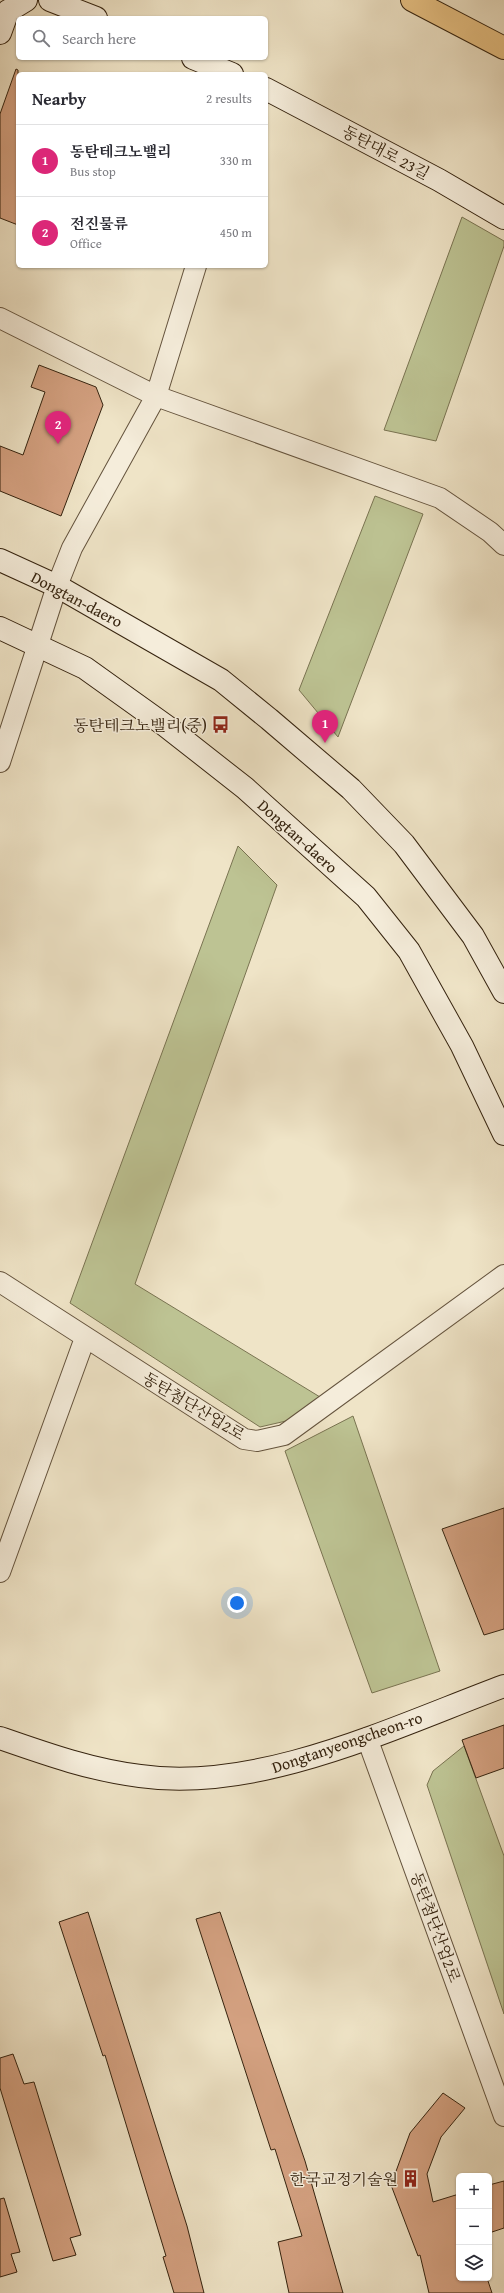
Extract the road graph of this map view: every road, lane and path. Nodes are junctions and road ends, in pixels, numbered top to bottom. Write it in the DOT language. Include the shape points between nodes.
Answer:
graph roads {
  1 [pos="26,0"];
  2 [pos="50,0"];
  3 [pos="412,0"];
  4 [pos="91,16"];
  5 [pos="0,33"];
  6 [pos="504,48"];
  7 [pos="198,60"];
  8 [pos="227,72"];
  9 [pos="268,90"];
  10 [pos="504,218"];
  11 [pos="195,268"];
  12 [pos="0,318"];
  13 [pos="156,396"];
  14 [pos="504,545"];
  15 [pos="0,560"];
  16 [pos="57,586"];
  17 [pos="0,628"];
  18 [pos="38,646"];
  19 [pos="0,762"];
  20 [pos="502,984"];
  21 [pos="504,1134"];
  22 [pos="504,1274"];
  23 [pos="0,1282"];
  24 [pos="85,1338"];
  25 [pos="0,1572"];
  26 [pos="504,1686"];
  27 [pos="0,1738"];
  28 [pos="367,1738"];
  29 [pos="504,2116"];
  1 -- 5 [label="main road" via="8,11"];
  2 -- 4 [label="main road"];
  3 -- 6 [label="highway"];
  7 -- 8 [label="main road"];
  9 -- 10 [label="main road, 동탄대로 23길" via="439,180"];
  11 -- 13 [label="street"];
  12 -- 13 [label="street"];
  13 -- 14 [label="street" via="440,498 490,532"];
  13 -- 16 [label="street" via="72,548"];
  15 -- 16 [label="main road, Dongtan-daero"];
  16 -- 18 [label="street"];
  16 -- 20 [label="main road, Dongtan-daero" via="220,680 269,718 350,789 404,844 473,936"];
  17 -- 18 [label="main road, Dongtan-daero"];
  18 -- 19 [label="street"];
  18 -- 21 [label="main road, Dongtan-daero" via="85,668 166,726 245,788 366,897 409,951 462,1046"];
  22 -- 24 [label="street, 동탄첨단산업2로" via="284,1435 270,1440 244,1439"];
  23 -- 24 [label="street, 동탄첨단산업2로"];
  24 -- 25 [label="street"];
  26 -- 28 [label="main road, Dongtanyeongcheon-ro"];
  27 -- 28 [label="main road, Dongtanyeongcheon-ro" via="84,1766 141,1777 200,1778 263,1771"];
  28 -- 29 [label="street, 동탄첨단산업2로"];
}
